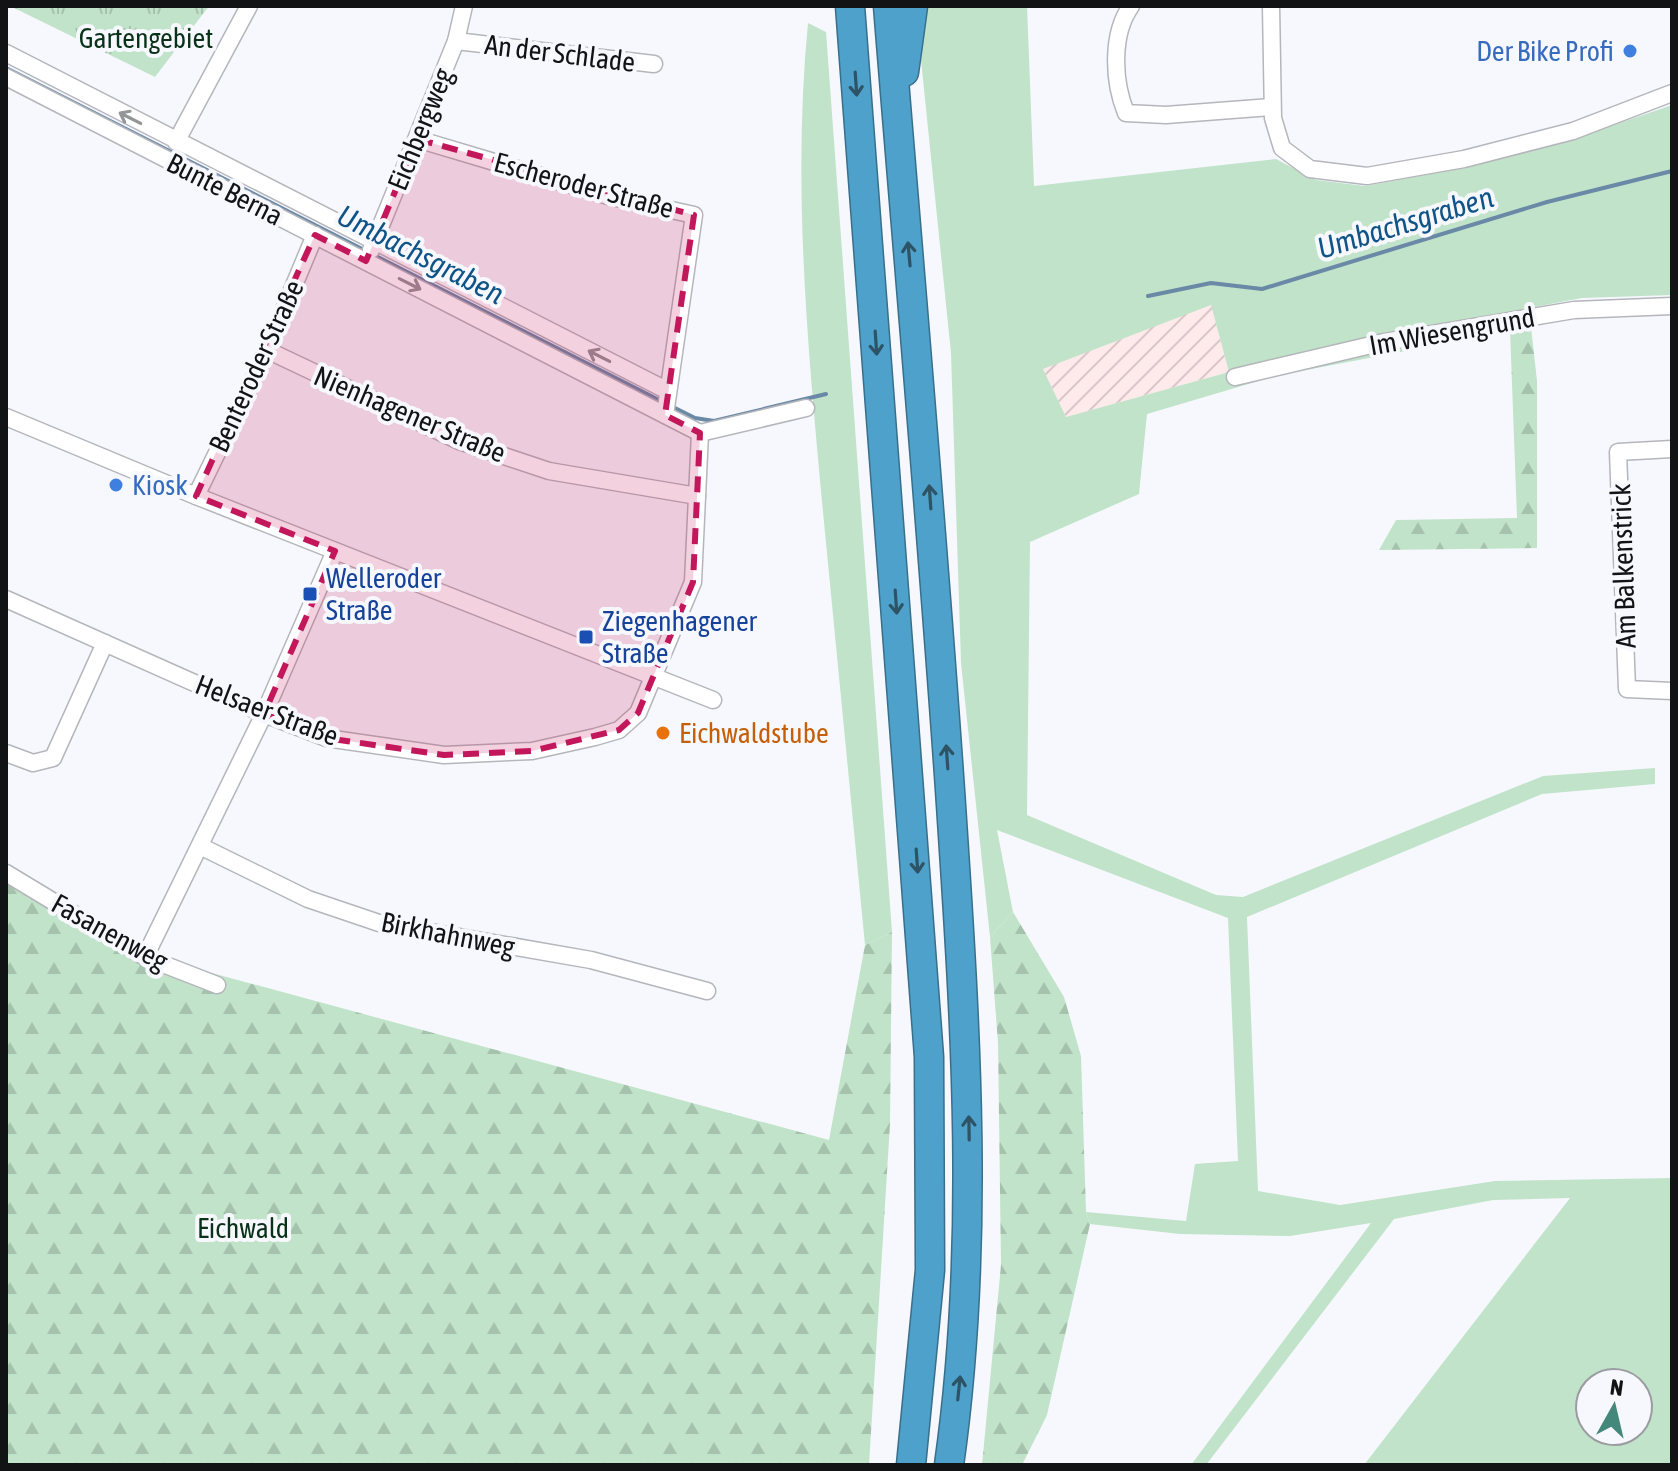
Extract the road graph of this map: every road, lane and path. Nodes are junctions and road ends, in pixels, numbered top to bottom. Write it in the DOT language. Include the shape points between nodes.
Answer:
graph roads {
  1 [pos="249,6"];
  2 [pos="464,6"];
  3 [pos="850,6"];
  4 [pos="888,6"];
  5 [pos="913,6"];
  6 [pos="1131,6"];
  7 [pos="1271,6"];
  8 [pos="456,41"];
  9 [pos="6,53"];
  10 [pos="654,64"];
  11 [pos="6,77"];
  12 [pos="1672,93"];
  13 [pos="1271,107"];
  14 [pos="897,120"];
  15 [pos="417,139"];
  16 [pos="176,142"];
  17 [pos="315,235"];
  18 [pos="370,251"];
  19 [pos="1672,306"];
  20 [pos="267,350"];
  21 [pos="1235,377"];
  22 [pos="666,404"];
  23 [pos="806,408"];
  24 [pos="6,417"];
  25 [pos="700,433"];
  26 [pos="1672,449"];
  27 [pos="196,496"];
  28 [pos="697,496"];
  29 [pos="335,551"];
  30 [pos="6,599"];
  31 [pos="105,643"];
  32 [pos="655,677"];
  33 [pos="1672,691"];
  34 [pos="713,700"];
  35 [pos="264,714"];
  36 [pos="6,753"];
  37 [pos="200,846"];
  38 [pos="6,873"];
  39 [pos="145,957"];
  40 [pos="217,985"];
  41 [pos="707,991"];
  42 [pos="911,1465"];
  43 [pos="949,1465"];
  1 -- 16 [label="street"];
  2 -- 8 [label="street, An der Schlade"];
  3 -- 42 [label="highway, one-way" via="929,1057 930,1270"];
  4 -- 14 [label="highway"];
  5 -- 14 [label="highway"];
  6 -- 13 [label="street" via="1120,22 1116,90 1126,113"];
  7 -- 13 [label="street"];
  8 -- 10 [label="street, An der Schlade"];
  8 -- 15 [label="street, Eichbergweg"];
  16 -- 9 [label="street, Bunte Berna, one-way"];
  11 -- 17 [label="street, Bunte Berna"];
  12 -- 13 [label="street" via="1573,131 1464,159 1367,176 1310,169 1282,148"];
  43 -- 14 [label="highway, one-way" via="967,1273 967,1072 927,459"];
  15 -- 18 [label="street, Eichbergweg"];
  15 -- 22 [label="street, Escheroder Straße" via="608,196 694,215"];
  16 -- 18 [label="street, Bunte Berna"];
  17 -- 18 [label="street, Bunte Berna"];
  17 -- 20 [label="street, Benteroder Straße"];
  18 -- 22 [label="street, Bunte Berna, one-way"];
  22 -- 18 [label="street, Bunte Berna, one-way"];
  19 -- 21 [label="street, Im Wiesengrund" via="1574,310 1384,342"];
  20 -- 27 [label="street, Benteroder Straße"];
  20 -- 28 [label="street, Nienhagener Straße" via="459,441 549,471"];
  22 -- 25 [label="street, Bunte Berna"];
  23 -- 25 [label="street"];
  24 -- 27 [label="street"];
  25 -- 28 [label="street"];
  26 -- 33 [label="street, Am Balkenstrick" via="1618,452 1627,689"];
  27 -- 29 [label="street"];
  28 -- 32 [label="street" via="693,582"];
  29 -- 32 [label="street"];
  29 -- 35 [label="street"];
  30 -- 31 [label="street, Helsaer Straße"];
  31 -- 35 [label="street, Helsaer Straße"];
  31 -- 36 [label="street" via="53,758 33,763"];
  32 -- 34 [label="street"];
  32 -- 35 [label="street, Helsaer Straße" via="638,713 619,730 532,751 444,755 391,748 326,738"];
  35 -- 37 [label="street"];
  37 -- 39 [label="street"];
  37 -- 41 [label="street, Birkhahnweg" via="308,899 379,923 591,960"];
  38 -- 39 [label="street, Fasanenweg"];
  39 -- 40 [label="street, Fasanenweg"];
}
